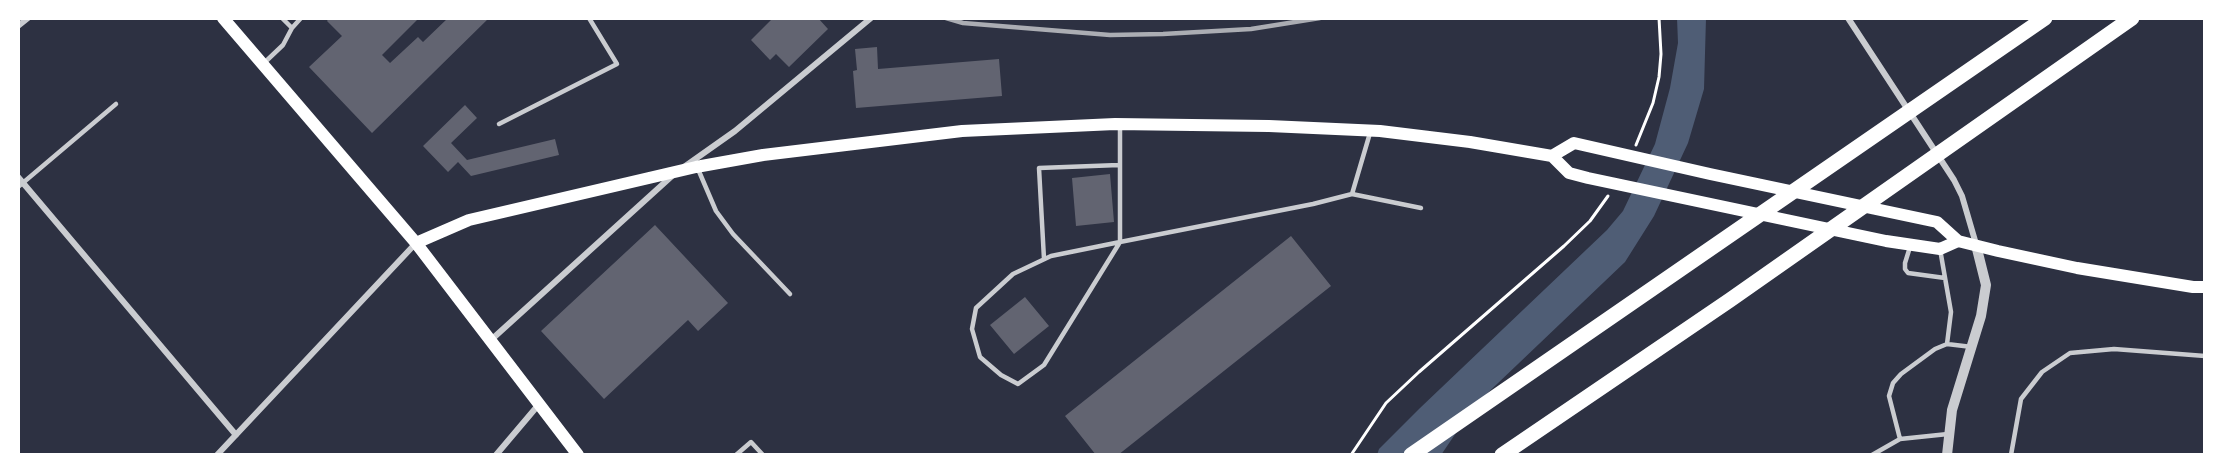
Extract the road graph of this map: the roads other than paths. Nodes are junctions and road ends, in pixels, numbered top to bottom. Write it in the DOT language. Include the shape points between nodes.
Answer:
graph roads {
  1 [pos="28,18"];
  2 [pos="223,18"];
  3 [pos="282,18"];
  4 [pos="301,18"];
  5 [pos="589,18"];
  6 [pos="871,18"];
  7 [pos="1848,18"];
  8 [pos="2044,18"];
  9 [pos="2132,18"];
  10 [pos="18,26"];
  11 [pos="292,28"];
  12 [pos="263,64"];
  13 [pos="116,104"];
  14 [pos="499,124"];
  15 [pos="1120,124"];
  16 [pos="1370,131"];
  17 [pos="1552,156"];
  18 [pos="1119,165"];
  19 [pos="696,167"];
  20 [pos="677,171"];
  21 [pos="18,177"];
  22 [pos="20,185"];
  23 [pos="1352,194"];
  24 [pos="1421,208"];
  25 [pos="1958,241"];
  26 [pos="1120,242"];
  27 [pos="416,243"];
  28 [pos="1911,244"];
  29 [pos="1976,245"];
  30 [pos="1940,249"];
  31 [pos="1044,259"];
  32 [pos="1945,278"];
  33 [pos="2205,287"];
  34 [pos="790,294"];
  35 [pos="491,340"];
  36 [pos="1947,344"];
  37 [pos="1973,347"];
  38 [pos="2205,356"];
  39 [pos="540,403"];
  40 [pos="1948,434"];
  41 [pos="236,435"];
  42 [pos="1900,439"];
  43 [pos="218,455"];
  44 [pos="496,455"];
  45 [pos="578,455"];
  46 [pos="736,455"];
  47 [pos="763,455"];
  48 [pos="1411,455"];
  49 [pos="1502,455"];
  50 [pos="1872,455"];
  51 [pos="1947,455"];
  52 [pos="2011,455"];
  1 -- 10 [label="street"];
  2 -- 12 [label="main road"];
  3 -- 11 [label="lane"];
  4 -- 11 [label="lane"];
  5 -- 14 [label="lane" via="617,64"];
  6 -- 20 [label="street" via="735,131"];
  7 -- 29 [label="street" via="1954,180"];
  8 -- 48 [label="highway"];
  9 -- 49 [label="highway"];
  11 -- 12 [label="lane" via="283,45"];
  12 -- 27 [label="main road"];
  13 -- 22 [label="lane"];
  15 -- 16 [label="main road"];
  15 -- 18 [label="lane"];
  15 -- 19 [label="main road" via="962,130 763,154"];
  16 -- 17 [label="main road"];
  16 -- 23 [label="lane"];
  17 -- 25 [label="main road" via="1574,143 1937,222"];
  17 -- 28 [label="main road" via="1569,173 1588,178"];
  18 -- 26 [label="lane"];
  18 -- 31 [label="lane" via="1039,168"];
  19 -- 20 [label="main road"];
  19 -- 34 [label="lane" via="716,210 733,234"];
  20 -- 27 [label="main road" via="469,220"];
  20 -- 35 [label="street"];
  21 -- 22 [label="street"];
  22 -- 41 [label="street"];
  23 -- 24 [label="lane"];
  23 -- 26 [label="lane"];
  25 -- 29 [label="main road"];
  25 -- 30 [label="main road"];
  26 -- 31 [label="lane"];
  26 -- 31 [label="lane" via="1044,365 1018,384 980,357 972,329 976,308 1013,274"];
  27 -- 35 [label="main road"];
  27 -- 41 [label="street"];
  28 -- 30 [label="main road"];
  28 -- 32 [label="lane" via="1905,263 1908,273"];
  29 -- 33 [label="main road" via="2077,268"];
  29 -- 37 [label="street" via="1986,285"];
  30 -- 32 [label="lane"];
  32 -- 36 [label="lane" via="1951,312"];
  35 -- 39 [label="main road"];
  36 -- 37 [label="lane"];
  36 -- 42 [label="lane" via="1893,383 1889,396"];
  37 -- 40 [label="street"];
  38 -- 52 [label="lane" via="2114,349 2070,353 2042,372 2020,399"];
  39 -- 44 [label="street"];
  39 -- 45 [label="main road"];
  40 -- 42 [label="lane"];
  40 -- 51 [label="street"];
  41 -- 43 [label="street"];
  42 -- 50 [label="lane"];
  46 -- 47 [label="lane" via="751,442"];
}
